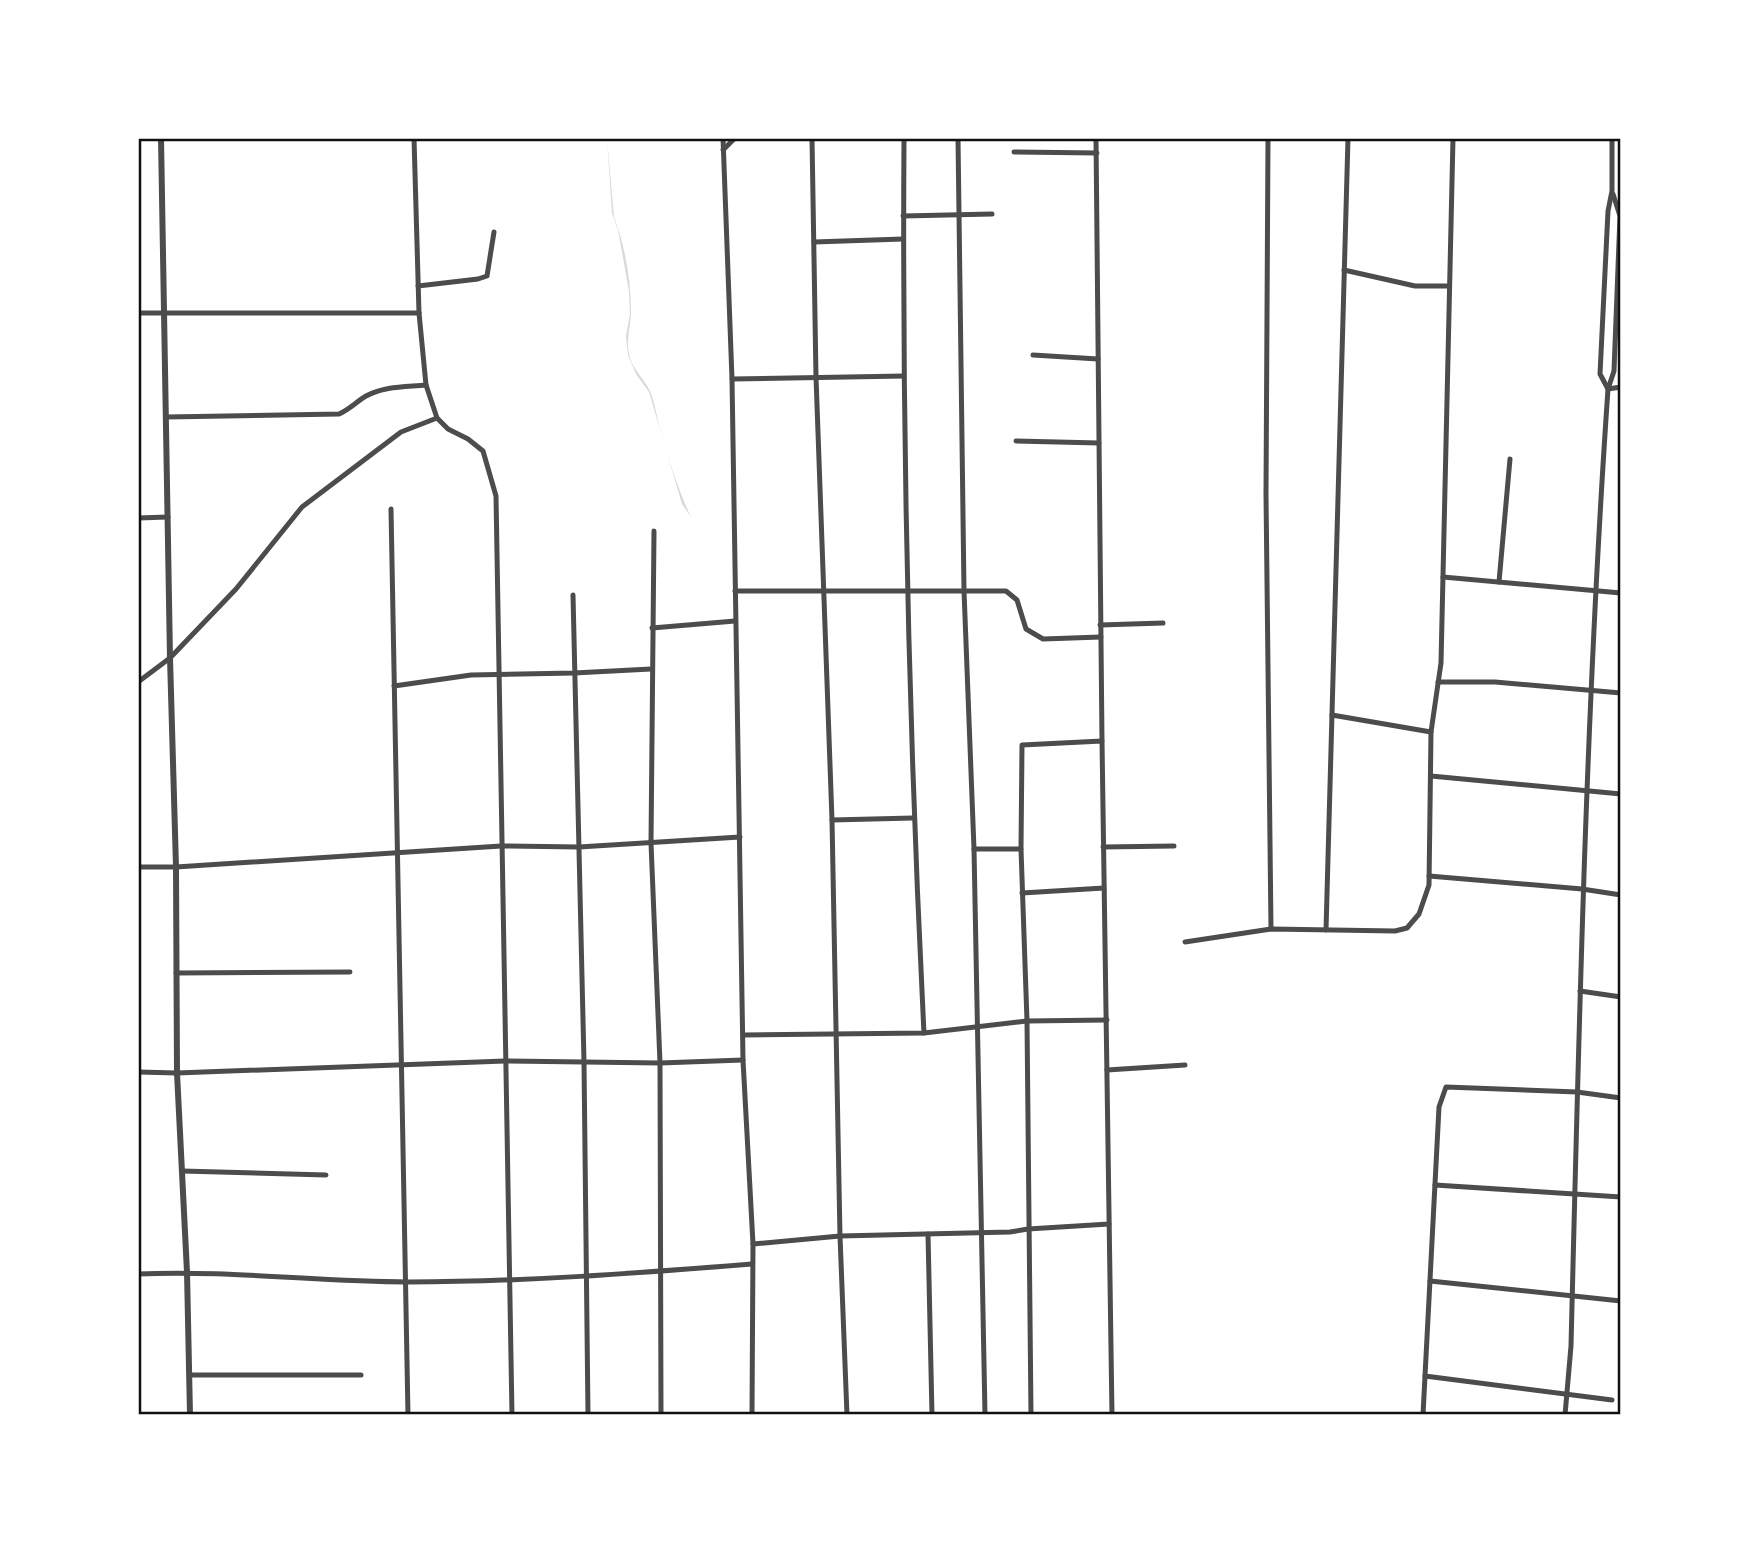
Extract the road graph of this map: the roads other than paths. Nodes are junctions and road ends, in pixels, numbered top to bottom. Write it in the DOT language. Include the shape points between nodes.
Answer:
graph roads {
  1 [pos="161,138"];
  2 [pos="414,138"];
  3 [pos="723,138"];
  4 [pos="735,138"];
  5 [pos="811,138"];
  6 [pos="904,138"];
  7 [pos="958,138"];
  8 [pos="1096,138"];
  9 [pos="1268,138"];
  10 [pos="1348,138"];
  11 [pos="1453,138"];
  12 [pos="1612,138"];
  13 [pos="723,150"];
  14 [pos="1014,152"];
  15 [pos="1097,152"];
  16 [pos="1621,184"];
  17 [pos="1612,188"];
  18 [pos="992,214"];
  19 [pos="959,215"];
  20 [pos="903,216"];
  21 [pos="494,232"];
  22 [pos="903,239"];
  23 [pos="814,242"];
  24 [pos="1344,270"];
  25 [pos="1619,281"];
  26 [pos="418,286"];
  27 [pos="1449,286"];
  28 [pos="138,313"];
  29 [pos="164,313"];
  30 [pos="419,313"];
  31 [pos="1033,355"];
  32 [pos="1098,359"];
  33 [pos="904,376"];
  34 [pos="816,377"];
  35 [pos="732,379"];
  36 [pos="426,385"];
  37 [pos="1621,387"];
  38 [pos="1608,389"];
  39 [pos="166,417"];
  40 [pos="437,418"];
  41 [pos="1016,441"];
  42 [pos="1099,443"];
  43 [pos="1510,459"];
  44 [pos="391,509"];
  45 [pos="167,517"];
  46 [pos="138,518"];
  47 [pos="654,531"];
  48 [pos="1443,577"];
  49 [pos="1499,582"];
  50 [pos="824,590"];
  51 [pos="735,591"];
  52 [pos="909,591"];
  53 [pos="964,591"];
  54 [pos="1594,591"];
  55 [pos="1621,593"];
  56 [pos="572,594"];
  57 [pos="735,621"];
  58 [pos="1163,623"];
  59 [pos="1100,625"];
  60 [pos="652,628"];
  61 [pos="1101,637"];
  62 [pos="170,658"];
  63 [pos="651,668"];
  64 [pos="574,673"];
  65 [pos="498,675"];
  66 [pos="138,682"];
  67 [pos="1438,682"];
  68 [pos="394,686"];
  69 [pos="1590,690"];
  70 [pos="1621,693"];
  71 [pos="1332,715"];
  72 [pos="1431,732"];
  73 [pos="1102,741"];
  74 [pos="1431,776"];
  75 [pos="1586,790"];
  76 [pos="1621,794"];
  77 [pos="914,818"];
  78 [pos="832,820"];
  79 [pos="740,837"];
  80 [pos="651,843"];
  81 [pos="501,846"];
  82 [pos="1174,846"];
  83 [pos="579,847"];
  84 [pos="1103,848"];
  85 [pos="974,849"];
  86 [pos="1021,849"];
  87 [pos="397,853"];
  88 [pos="138,867"];
  89 [pos="176,867"];
  90 [pos="1429,876"];
  91 [pos="1104,888"];
  92 [pos="1582,889"];
  93 [pos="1023,893"];
  94 [pos="1621,895"];
  95 [pos="1271,929"];
  96 [pos="1326,930"];
  97 [pos="1185,942"];
  98 [pos="350,972"];
  99 [pos="176,973"];
  100 [pos="1580,991"];
  101 [pos="1621,997"];
  102 [pos="1107,1020"];
  103 [pos="1027,1021"];
  104 [pos="978,1027"];
  105 [pos="924,1033"];
  106 [pos="744,1035"];
  107 [pos="836,1035"];
  108 [pos="743,1060"];
  109 [pos="505,1061"];
  110 [pos="584,1062"];
  111 [pos="660,1063"];
  112 [pos="401,1065"];
  113 [pos="1185,1065"];
  114 [pos="1107,1070"];
  115 [pos="138,1072"];
  116 [pos="177,1073"];
  117 [pos="1577,1092"];
  118 [pos="1621,1098"];
  119 [pos="182,1171"];
  120 [pos="326,1175"];
  121 [pos="1435,1185"];
  122 [pos="1574,1194"];
  123 [pos="1621,1197"];
  124 [pos="1109,1224"];
  125 [pos="1028,1229"];
  126 [pos="982,1233"];
  127 [pos="928,1234"];
  128 [pos="840,1236"];
  129 [pos="752,1244"];
  130 [pos="752,1264"];
  131 [pos="661,1271"];
  132 [pos="187,1272"];
  133 [pos="138,1274"];
  134 [pos="585,1277"];
  135 [pos="509,1281"];
  136 [pos="1430,1281"];
  137 [pos="405,1282"];
  138 [pos="1572,1296"];
  139 [pos="1621,1301"];
  140 [pos="190,1375"];
  141 [pos="361,1375"];
  142 [pos="1425,1376"];
  143 [pos="1567,1394"];
  144 [pos="1612,1400"];
  145 [pos="190,1415"];
  146 [pos="408,1415"];
  147 [pos="512,1415"];
  148 [pos="587,1415"];
  149 [pos="661,1415"];
  150 [pos="752,1415"];
  151 [pos="847,1415"];
  152 [pos="932,1415"];
  153 [pos="985,1415"];
  154 [pos="1031,1415"];
  155 [pos="1112,1415"];
  156 [pos="1423,1415"];
  157 [pos="1565,1415"];
  1 -- 29 [label="street"];
  2 -- 26 [label="street"];
  3 -- 13 [label="street"];
  4 -- 13 [label="street"];
  5 -- 23 [label="street"];
  6 -- 20 [label="street"];
  7 -- 19 [label="street"];
  8 -- 15 [label="street"];
  9 -- 95 [label="street"];
  10 -- 24 [label="street"];
  11 -- 27 [label="street"];
  12 -- 17 [label="street"];
  13 -- 35 [label="street"];
  14 -- 15 [label="street"];
  15 -- 32 [label="street"];
  16 -- 17 [label="street"];
  17 -- 25 [label="street" via="1620,216"];
  17 -- 38 [label="street" via="1600,374"];
  18 -- 19 [label="street"];
  19 -- 20 [label="street"];
  19 -- 53 [label="street"];
  20 -- 22 [label="street"];
  21 -- 26 [label="street" via="487,276"];
  22 -- 23 [label="street"];
  22 -- 33 [label="street"];
  23 -- 34 [label="street"];
  24 -- 27 [label="street" via="1415,286"];
  24 -- 71 [label="street"];
  25 -- 38 [label="street" via="1614,371"];
  26 -- 30 [label="street"];
  27 -- 48 [label="street"];
  28 -- 29 [label="street"];
  29 -- 30 [label="street"];
  29 -- 39 [label="street"];
  30 -- 36 [label="street"];
  31 -- 32 [label="street"];
  32 -- 42 [label="street"];
  33 -- 34 [label="street"];
  33 -- 52 [label="street"];
  34 -- 35 [label="street"];
  34 -- 50 [label="street"];
  35 -- 51 [label="street"];
  36 -- 39 [label="street" via="382,389 339,414"];
  36 -- 40 [label="street"];
  37 -- 38 [label="street"];
  38 -- 54 [label="street"];
  39 -- 45 [label="street"];
  40 -- 62 [label="street" via="401,432 302,507 236,589"];
  40 -- 65 [label="street" via="483,451 491,471 496,496"];
  41 -- 42 [label="street"];
  42 -- 59 [label="street"];
  43 -- 49 [label="street"];
  44 -- 68 [label="street"];
  45 -- 46 [label="street"];
  45 -- 62 [label="street"];
  47 -- 60 [label="street"];
  48 -- 49 [label="street"];
  48 -- 67 [label="street"];
  49 -- 54 [label="street"];
  50 -- 51 [label="street"];
  50 -- 52 [label="street"];
  50 -- 78 [label="street"];
  51 -- 57 [label="street"];
  52 -- 53 [label="street"];
  52 -- 77 [label="street"];
  53 -- 61 [label="street" via="1006,591 1017,600 1026,629 1043,639"];
  53 -- 85 [label="street"];
  54 -- 55 [label="street"];
  54 -- 69 [label="street"];
  56 -- 64 [label="street"];
  57 -- 60 [label="street"];
  57 -- 79 [label="street"];
  58 -- 59 [label="street"];
  59 -- 61 [label="street"];
  60 -- 63 [label="street"];
  61 -- 73 [label="street"];
  62 -- 66 [label="street"];
  62 -- 89 [label="street"];
  63 -- 64 [label="street"];
  63 -- 80 [label="street"];
  64 -- 65 [label="street"];
  64 -- 83 [label="street"];
  65 -- 68 [label="street"];
  65 -- 81 [label="street"];
  67 -- 69 [label="street" via="1495,681"];
  67 -- 72 [label="street"];
  68 -- 87 [label="street"];
  69 -- 70 [label="street"];
  69 -- 75 [label="street"];
  71 -- 72 [label="street"];
  71 -- 96 [label="street"];
  72 -- 74 [label="street"];
  73 -- 84 [label="street"];
  73 -- 86 [label="street" via="1022,745"];
  74 -- 75 [label="street"];
  74 -- 90 [label="street"];
  75 -- 76 [label="street"];
  75 -- 92 [label="street"];
  77 -- 78 [label="street"];
  77 -- 105 [label="street"];
  78 -- 107 [label="street"];
  79 -- 80 [label="street"];
  79 -- 106 [label="street"];
  80 -- 83 [label="street"];
  80 -- 111 [label="street"];
  81 -- 83 [label="street"];
  81 -- 87 [label="street"];
  81 -- 109 [label="street"];
  82 -- 84 [label="street"];
  83 -- 110 [label="street"];
  84 -- 91 [label="street"];
  85 -- 86 [label="street"];
  85 -- 104 [label="street"];
  86 -- 93 [label="street"];
  87 -- 89 [label="street"];
  87 -- 112 [label="street"];
  88 -- 89 [label="street"];
  89 -- 99 [label="street"];
  90 -- 92 [label="street"];
  90 -- 96 [label="street" via="1419,914 1407,928"];
  91 -- 93 [label="street"];
  91 -- 102 [label="street"];
  92 -- 94 [label="street"];
  92 -- 100 [label="street"];
  93 -- 103 [label="street"];
  95 -- 96 [label="street"];
  95 -- 97 [label="street"];
  98 -- 99 [label="street"];
  99 -- 116 [label="street"];
  100 -- 101 [label="street"];
  100 -- 117 [label="street"];
  102 -- 103 [label="street"];
  102 -- 114 [label="street"];
  103 -- 104 [label="street"];
  103 -- 125 [label="street"];
  104 -- 105 [label="street"];
  104 -- 126 [label="street"];
  105 -- 107 [label="street"];
  106 -- 107 [label="street"];
  106 -- 108 [label="street"];
  107 -- 128 [label="street"];
  108 -- 111 [label="street"];
  108 -- 129 [label="street"];
  109 -- 110 [label="street"];
  109 -- 112 [label="street"];
  109 -- 135 [label="street"];
  110 -- 111 [label="street"];
  110 -- 134 [label="street"];
  111 -- 131 [label="street"];
  112 -- 116 [label="street"];
  112 -- 137 [label="street"];
  113 -- 114 [label="street"];
  114 -- 124 [label="street"];
  115 -- 116 [label="street"];
  116 -- 119 [label="street"];
  117 -- 118 [label="street"];
  117 -- 121 [label="street" via="1446,1087 1438,1107"];
  117 -- 122 [label="street"];
  119 -- 120 [label="street"];
  119 -- 132 [label="street"];
  121 -- 122 [label="street"];
  121 -- 136 [label="street"];
  122 -- 123 [label="street"];
  122 -- 138 [label="street"];
  124 -- 125 [label="street"];
  124 -- 155 [label="street"];
  125 -- 126 [label="street"];
  125 -- 154 [label="street"];
  126 -- 127 [label="street"];
  126 -- 153 [label="street"];
  127 -- 128 [label="street"];
  127 -- 152 [label="street"];
  128 -- 129 [label="street"];
  128 -- 151 [label="street"];
  129 -- 130 [label="street"];
  130 -- 131 [label="street"];
  130 -- 150 [label="street"];
  131 -- 134 [label="street"];
  131 -- 149 [label="street"];
  132 -- 133 [label="street"];
  132 -- 137 [label="street"];
  132 -- 140 [label="street"];
  134 -- 135 [label="street"];
  134 -- 148 [label="street"];
  135 -- 137 [label="street"];
  135 -- 147 [label="street"];
  136 -- 138 [label="street"];
  136 -- 142 [label="street"];
  137 -- 146 [label="street"];
  138 -- 139 [label="street"];
  138 -- 143 [label="street"];
  140 -- 141 [label="street"];
  140 -- 145 [label="street"];
  142 -- 143 [label="street"];
  142 -- 156 [label="street"];
  143 -- 144 [label="street"];
  143 -- 157 [label="street"];
}
